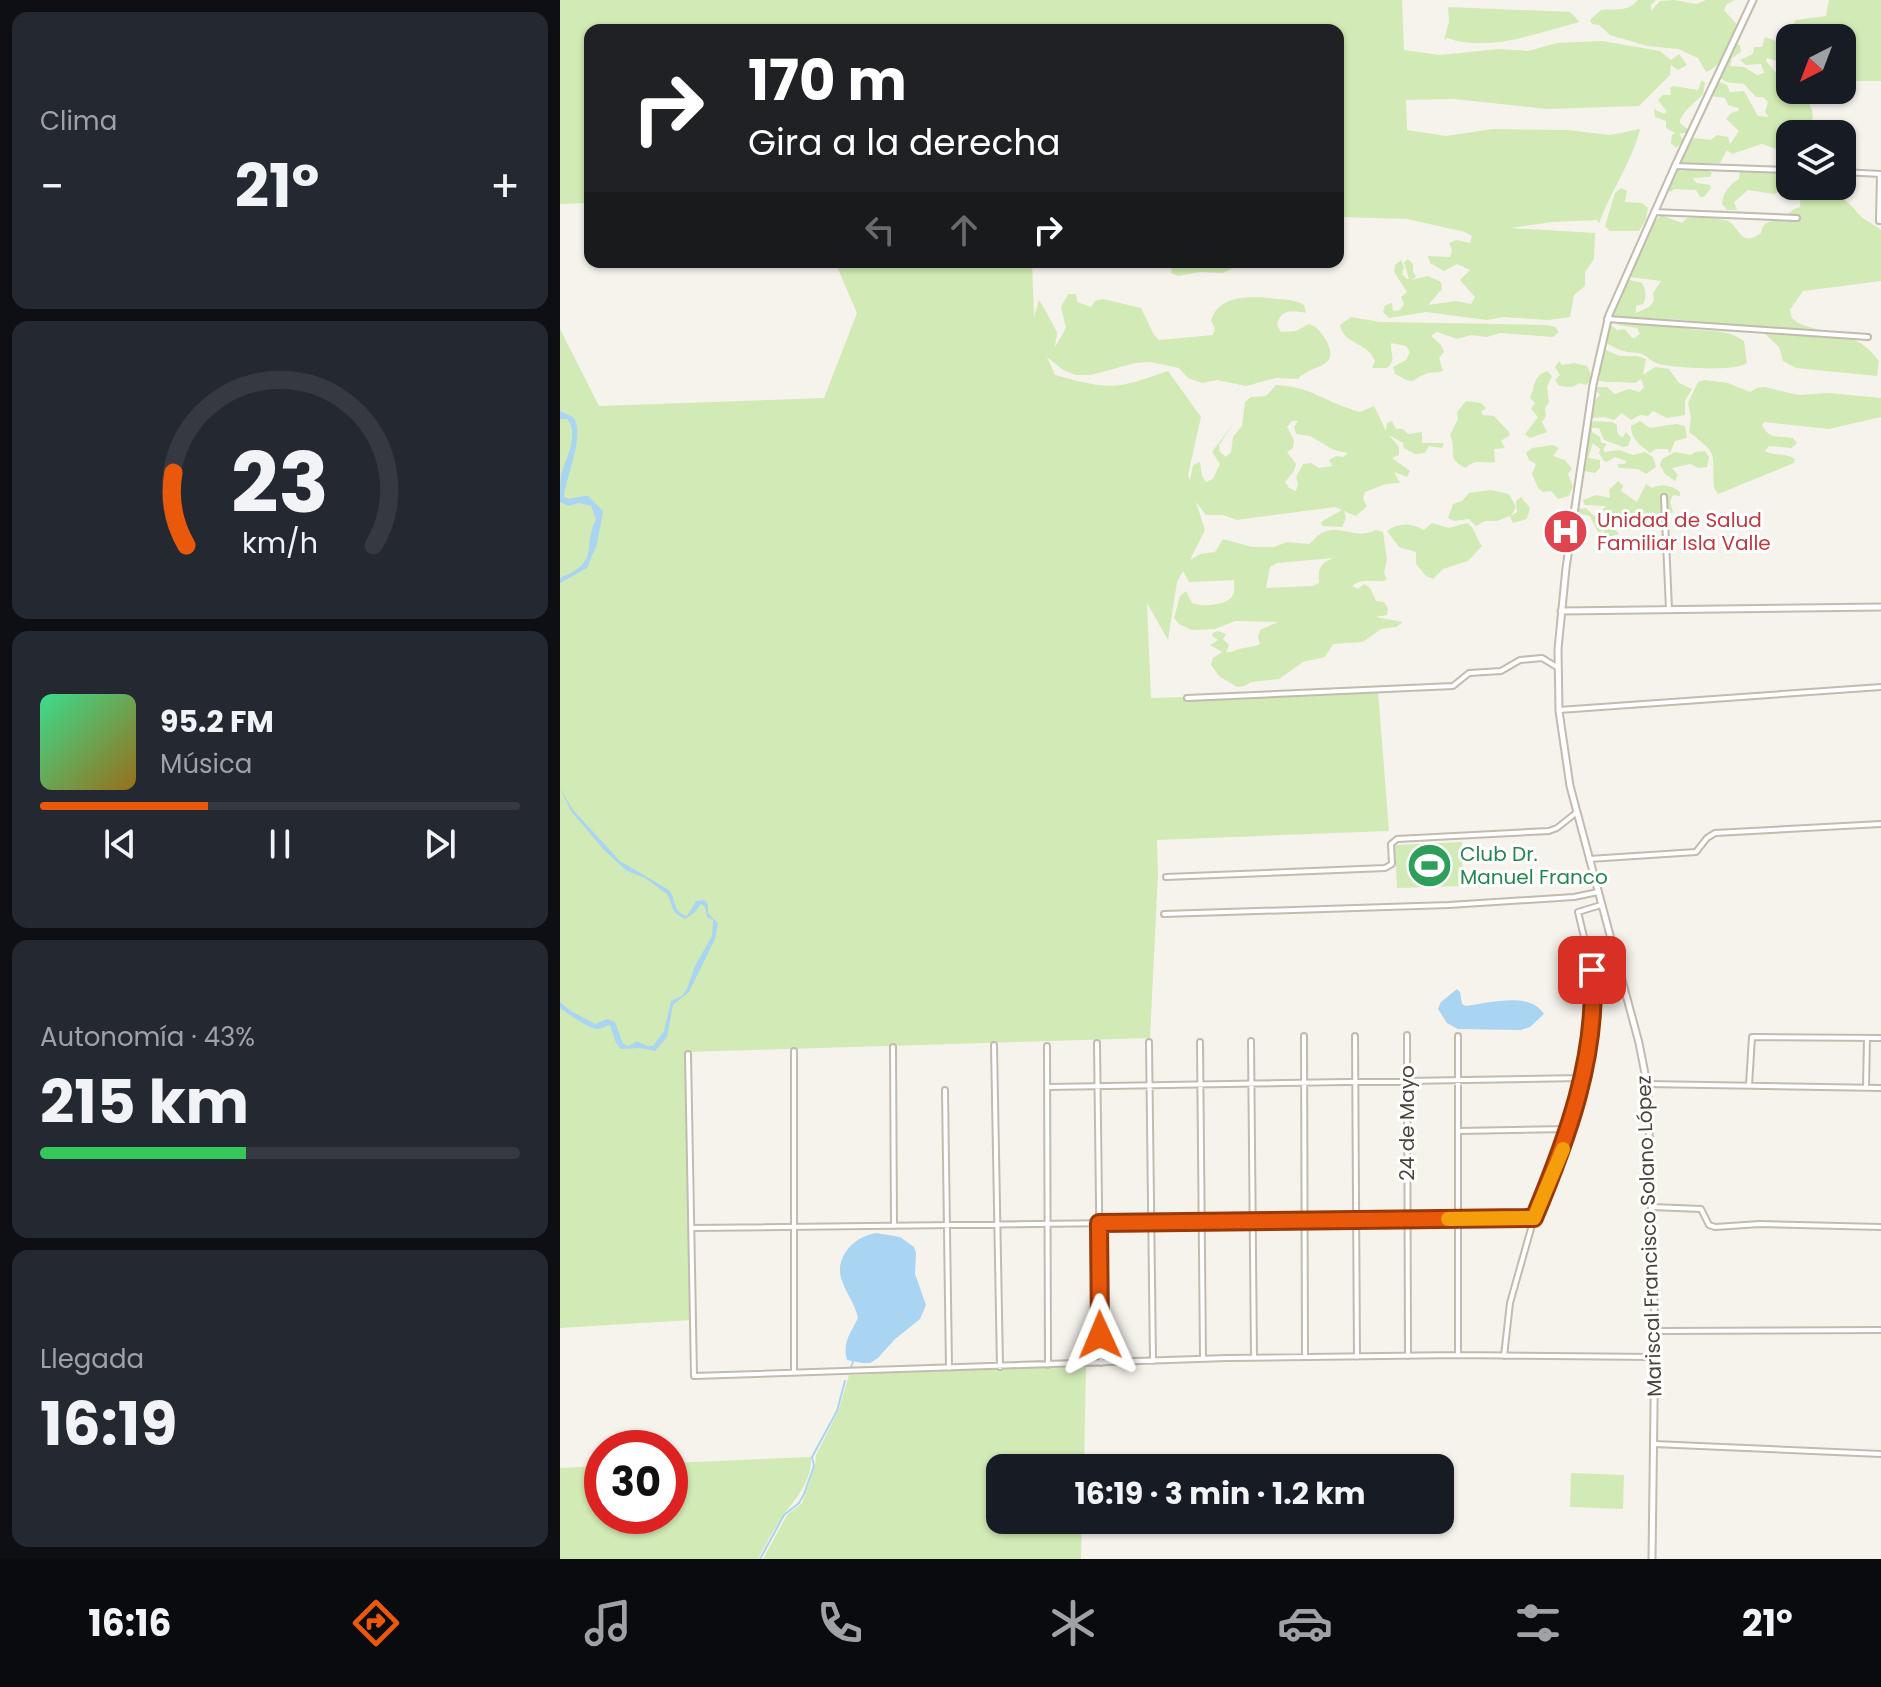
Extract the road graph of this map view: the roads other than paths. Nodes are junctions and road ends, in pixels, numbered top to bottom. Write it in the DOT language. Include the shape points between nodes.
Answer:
graph roads {
  1 [pos="1753,0"];
  2 [pos="1675,166"];
  3 [pos="1776,170"];
  4 [pos="1856,173"];
  5 [pos="1881,174"];
  6 [pos="1654,212"];
  7 [pos="1797,218"];
  8 [pos="1881,221"];
  9 [pos="1607,319"];
  10 [pos="1868,337"];
  11 [pos="1664,497"];
  12 [pos="1881,607"];
  13 [pos="1669,609"];
  14 [pos="1561,611"];
  15 [pos="1557,667"];
  16 [pos="1881,687"];
  17 [pos="1187,698"];
  18 [pos="1559,710"];
  19 [pos="1577,812"];
  20 [pos="1881,824"];
  21 [pos="1589,859"];
  22 [pos="1166,877"];
  23 [pos="1598,892"];
  24 [pos="1601,905"];
  25 [pos="1164,914"];
  26 [pos="1407,1035"];
  27 [pos="1304,1036"];
  28 [pos="1355,1036"];
  29 [pos="1458,1036"];
  30 [pos="1867,1038"];
  31 [pos="1881,1038"];
  32 [pos="1251,1041"];
  33 [pos="1149,1042"];
  34 [pos="1200,1042"];
  35 [pos="1097,1043"];
  36 [pos="994,1045"];
  37 [pos="1047,1046"];
  38 [pos="893,1047"];
  39 [pos="794,1051"];
  40 [pos="688,1054"];
  41 [pos="1581,1078"];
  42 [pos="1458,1080"];
  43 [pos="1407,1081"];
  44 [pos="1355,1082"];
  45 [pos="1304,1083"];
  46 [pos="1252,1084"];
  47 [pos="1647,1084"];
  48 [pos="1149,1085"];
  49 [pos="1201,1085"];
  50 [pos="1098,1086"];
  51 [pos="1749,1086"];
  52 [pos="1047,1087"];
  53 [pos="1866,1088"];
  54 [pos="1881,1088"];
  55 [pos="945,1090"];
  56 [pos="1569,1129"];
  57 [pos="1458,1131"];
  58 [pos="1652,1207"];
  59 [pos="1534,1218"];
  60 [pos="1407,1219"];
  61 [pos="1458,1219"];
  62 [pos="1356,1220"];
  63 [pos="1253,1221"];
  64 [pos="1305,1221"];
  65 [pos="1151,1222"];
  66 [pos="1202,1222"];
  67 [pos="1099,1223"];
  68 [pos="997,1224"];
  69 [pos="1046,1224"];
  70 [pos="947,1225"];
  71 [pos="894,1226"];
  72 [pos="792,1227"];
  73 [pos="1881,1227"];
  74 [pos="693,1228"];
  75 [pos="1881,1330"];
  76 [pos="1655,1331"];
  77 [pos="1458,1355"];
  78 [pos="1408,1356"];
  79 [pos="1504,1356"];
  80 [pos="1305,1357"];
  81 [pos="1357,1357"];
  82 [pos="1655,1357"];
  83 [pos="1254,1358"];
  84 [pos="1203,1359"];
  85 [pos="1153,1361"];
  86 [pos="1101,1363"];
  87 [pos="1048,1365"];
  88 [pos="1000,1367"];
  89 [pos="949,1368"];
  90 [pos="794,1373"];
  91 [pos="1654,1444"];
  92 [pos="1881,1454"];
  93 [pos="1652,1559"];
  1 -- 2 [label="street, Mariscal Francisco Solano López"];
  2 -- 3 [label="street"];
  2 -- 6 [label="street, Mariscal Francisco Solano López"];
  4 -- 5 [label="street"];
  5 -- 8 [label="street"];
  6 -- 7 [label="street"];
  6 -- 9 [label="street, Mariscal Francisco Solano López"];
  9 -- 10 [label="street"];
  9 -- 14 [label="street, Mariscal Francisco Solano López"];
  11 -- 13 [label="street"];
  12 -- 13 [label="street"];
  13 -- 14 [label="street"];
  14 -- 15 [label="street, Mariscal Francisco Solano López"];
  15 -- 17 [label="street" via="1542,658 1520,660 1501,671 1469,673 1453,686"];
  15 -- 18 [label="street, Mariscal Francisco Solano López"];
  16 -- 18 [label="street"];
  18 -- 19 [label="street, Mariscal Francisco Solano López"];
  19 -- 21 [label="street, Mariscal Francisco Solano López"];
  19 -- 22 [label="street" via="1552,830 1397,839 1391,844 1392,864 1385,868"];
  20 -- 21 [label="street" via="1715,833 1696,852"];
  21 -- 23 [label="street, Mariscal Francisco Solano López"];
  23 -- 24 [label="street, Mariscal Francisco Solano López"];
  23 -- 25 [label="street" via="1449,905"];
  24 -- 41 [label="street" via="1578,912 1594,1005"];
  24 -- 47 [label="street, Mariscal Francisco Solano López"];
  26 -- 43 [label="street, 24 de Mayo"];
  27 -- 45 [label="street"];
  28 -- 44 [label="street"];
  29 -- 42 [label="street"];
  30 -- 31 [label="street"];
  30 -- 51 [label="street" via="1752,1037"];
  30 -- 53 [label="street"];
  32 -- 46 [label="street"];
  33 -- 48 [label="street"];
  34 -- 49 [label="street"];
  35 -- 50 [label="street"];
  36 -- 68 [label="street"];
  37 -- 52 [label="street"];
  38 -- 71 [label="street"];
  39 -- 72 [label="street"];
  40 -- 74 [label="street"];
  41 -- 42 [label="street"];
  41 -- 56 [label="street"];
  42 -- 43 [label="street"];
  42 -- 57 [label="street"];
  43 -- 44 [label="street"];
  43 -- 60 [label="street, 24 de Mayo"];
  44 -- 45 [label="street"];
  44 -- 62 [label="street"];
  45 -- 46 [label="street"];
  45 -- 64 [label="street"];
  46 -- 49 [label="street"];
  46 -- 63 [label="street"];
  47 -- 51 [label="street"];
  47 -- 58 [label="street, Mariscal Francisco Solano López"];
  48 -- 49 [label="street"];
  48 -- 50 [label="street"];
  48 -- 65 [label="street"];
  49 -- 66 [label="street"];
  50 -- 52 [label="street"];
  50 -- 67 [label="street"];
  51 -- 53 [label="street"];
  52 -- 69 [label="street"];
  53 -- 54 [label="street"];
  55 -- 70 [label="street"];
  56 -- 57 [label="street"];
  56 -- 59 [label="street"];
  57 -- 61 [label="street"];
  58 -- 73 [label="street" via="1701,1209 1715,1227"];
  58 -- 76 [label="street, Mariscal Francisco Solano López"];
  59 -- 61 [label="street"];
  59 -- 79 [label="street" via="1510,1303"];
  60 -- 61 [label="street"];
  60 -- 62 [label="street"];
  60 -- 78 [label="street, 24 de Mayo"];
  61 -- 77 [label="street"];
  62 -- 64 [label="street"];
  62 -- 81 [label="street"];
  63 -- 64 [label="street"];
  63 -- 66 [label="street"];
  63 -- 83 [label="street"];
  64 -- 80 [label="street"];
  65 -- 66 [label="street"];
  65 -- 67 [label="street"];
  65 -- 85 [label="street"];
  66 -- 84 [label="street"];
  67 -- 69 [label="street"];
  67 -- 86 [label="street"];
  68 -- 69 [label="street"];
  68 -- 70 [label="street"];
  68 -- 88 [label="street"];
  69 -- 87 [label="street"];
  70 -- 71 [label="street"];
  70 -- 89 [label="street"];
  71 -- 72 [label="street"];
  72 -- 74 [label="street"];
  72 -- 90 [label="street"];
  74 -- 90 [label="street" via="694,1376"];
  75 -- 76 [label="street"];
  76 -- 82 [label="street, Mariscal Francisco Solano López"];
  77 -- 78 [label="street"];
  77 -- 79 [label="street"];
  78 -- 81 [label="street"];
  79 -- 82 [label="street"];
  80 -- 81 [label="street"];
  80 -- 83 [label="street"];
  82 -- 91 [label="street, Mariscal Francisco Solano López"];
  83 -- 84 [label="street"];
  84 -- 85 [label="street"];
  85 -- 86 [label="street"];
  86 -- 87 [label="street"];
  87 -- 88 [label="street"];
  88 -- 89 [label="street"];
  89 -- 90 [label="street"];
  91 -- 92 [label="street"];
  91 -- 93 [label="street, Mariscal Francisco Solano López"];
}
